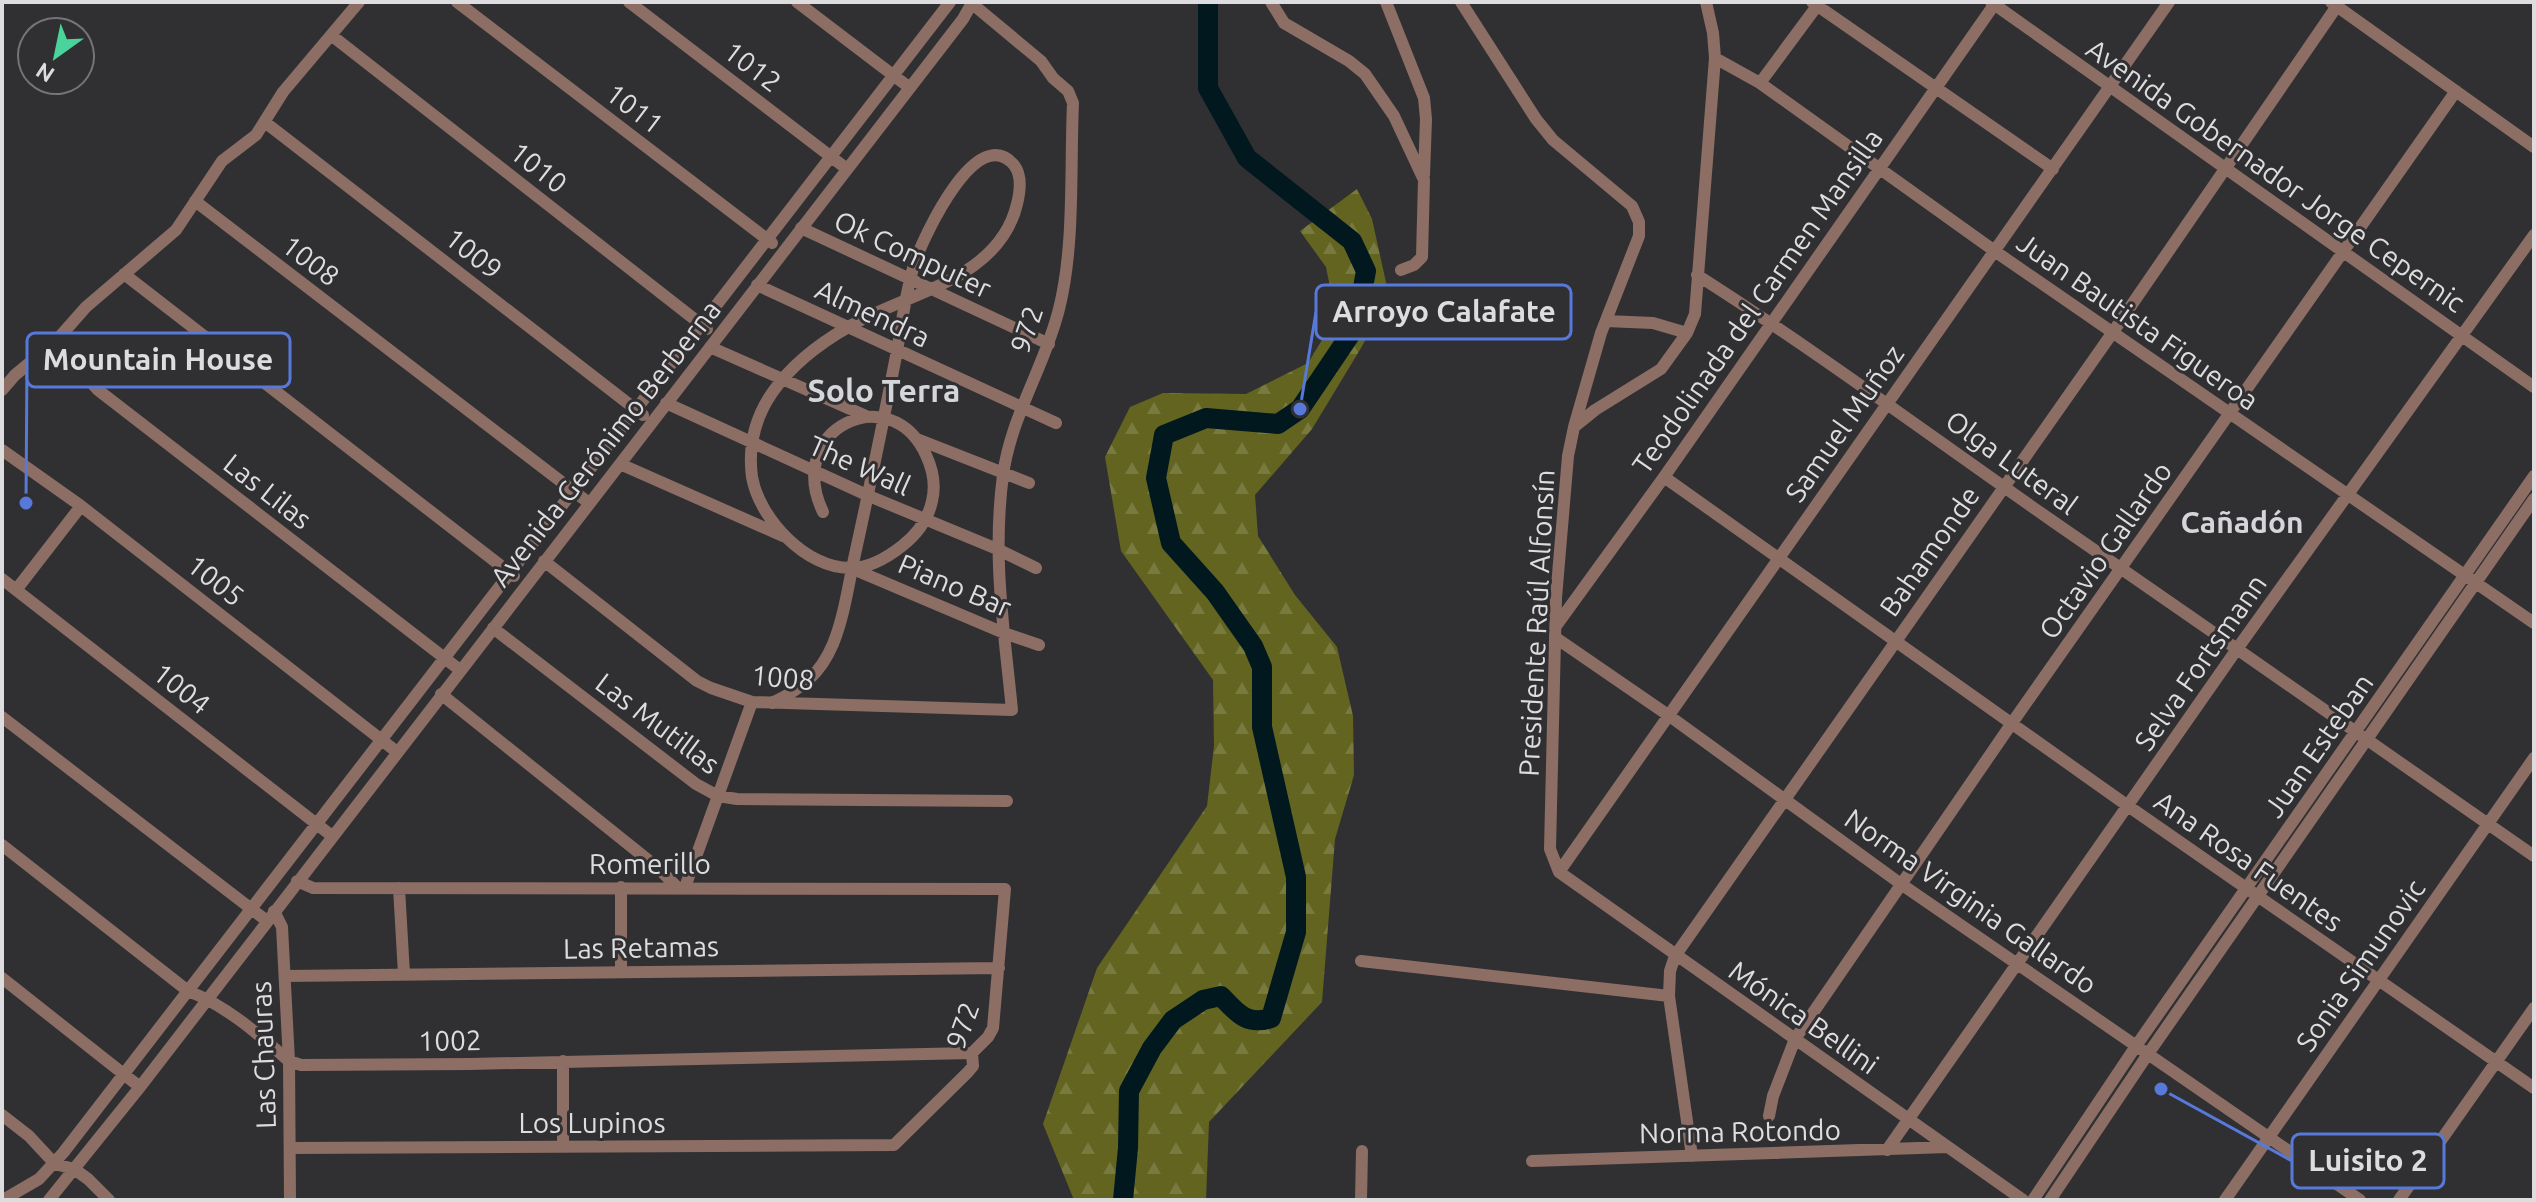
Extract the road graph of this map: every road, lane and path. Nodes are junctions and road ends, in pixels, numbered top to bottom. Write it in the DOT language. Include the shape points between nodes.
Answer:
graph roads {
  1 [pos="359,2"];
  2 [pos="457,2"];
  3 [pos="629,2"];
  4 [pos="797,2"];
  5 [pos="950,2"];
  6 [pos="971,2"];
  7 [pos="1271,2"];
  8 [pos="1386,2"];
  9 [pos="1461,2"];
  10 [pos="1705,3"];
  11 [pos="1816,3"];
  12 [pos="1994,3"];
  13 [pos="2165,3"];
  14 [pos="2334,4"];
  15 [pos="331,35"];
  16 [pos="1715,58"];
  17 [pos="894,76"];
  18 [pos="1760,83"];
  19 [pos="2111,86"];
  20 [pos="910,88"];
  21 [pos="1935,88"];
  22 [pos="2456,91"];
  23 [pos="266,123"];
  24 [pos="2534,147"];
  25 [pos="832,157"];
  26 [pos="1879,168"];
  27 [pos="847,169"];
  28 [pos="2053,169"];
  29 [pos="2225,171"];
  30 [pos="1424,180"];
  31 [pos="195,201"];
  32 [pos="801,228"];
  33 [pos="2534,235"];
  34 [pos="769,240"];
  35 [pos="783,252"];
  36 [pos="1996,252"];
  37 [pos="2344,253"];
  38 [pos="1401,270"];
  39 [pos="124,274"];
  40 [pos="1697,275"];
  41 [pos="911,279"];
  42 [pos="757,285"];
  43 [pos="930,289"];
  44 [pos="907,298"];
  45 [pos="1606,321"];
  46 [pos="1772,322"];
  47 [pos="703,326"];
  48 [pos="847,328"];
  49 [pos="2113,332"];
  50 [pos="1687,333"];
  51 [pos="2461,336"];
  52 [pos="55,342"];
  53 [pos="714,342"];
  54 [pos="1049,344"];
  55 [pos="897,351"];
  56 [pos="782,379"];
  57 [pos="2534,387"];
  58 [pos="2,390"];
  59 [pos="1887,402"];
  60 [pos="666,403"];
  61 [pos="1022,407"];
  62 [pos="637,410"];
  63 [pos="2231,414"];
  64 [pos="866,416"];
  65 [pos="884,418"];
  66 [pos="652,422"];
  67 [pos="1056,423"];
  68 [pos="1574,427"];
  69 [pos="914,438"];
  70 [pos="752,443"];
  71 [pos="2,450"];
  72 [pos="620,464"];
  73 [pos="814,471"];
  74 [pos="1003,473"];
  75 [pos="2534,476"];
  76 [pos="1664,477"];
  77 [pos="1029,483"];
  78 [pos="2003,486"];
  79 [pos="574,491"];
  80 [pos="869,496"];
  81 [pos="2348,496"];
  82 [pos="2529,501"];
  83 [pos="589,503"];
  84 [pos="81,506"];
  85 [pos="823,512"];
  86 [pos="925,520"];
  87 [pos="790,539"];
  88 [pos="997,549"];
  89 [pos="1779,558"];
  90 [pos="544,561"];
  91 [pos="852,568"];
  92 [pos="1036,568"];
  93 [pos="2121,569"];
  94 [pos="510,573"];
  95 [pos="2,579"];
  96 [pos="2470,579"];
  97 [pos="526,586"];
  98 [pos="16,590"];
  99 [pos="2534,623"];
  100 [pos="493,628"];
  101 [pos="1556,632"];
  102 [pos="1004,633"];
  103 [pos="1896,640"];
  104 [pos="1039,645"];
  105 [pos="2237,649"];
  106 [pos="445,658"];
  107 [pos="460,670"];
  108 [pos="441,694"];
  109 [pos="752,702"];
  110 [pos="772,703"];
  111 [pos="1012,710"];
  112 [pos="1668,715"];
  113 [pos="2,717"];
  114 [pos="2012,723"];
  115 [pos="2360,737"];
  116 [pos="382,740"];
  117 [pos="397,752"];
  118 [pos="2534,758"];
  119 [pos="718,796"];
  120 [pos="1785,798"];
  121 [pos="1007,801"];
  122 [pos="2128,806"];
  123 [pos="317,824"];
  124 [pos="2488,824"];
  125 [pos="332,836"];
  126 [pos="2,845"];
  127 [pos="2534,856"];
  128 [pos="1559,872"];
  129 [pos="297,881"];
  130 [pos="1901,884"];
  131 [pos="621,887"];
  132 [pos="681,887"];
  133 [pos="399,888"];
  134 [pos="1005,889"];
  135 [pos="2252,892"];
  136 [pos="251,909"];
  137 [pos="270,916"];
  138 [pos="1675,956"];
  139 [pos="1361,961"];
  140 [pos="2016,964"];
  141 [pos="999,968"];
  142 [pos="621,972"];
  143 [pos="404,974"];
  144 [pos="285,976"];
  145 [pos="2,978"];
  146 [pos="2379,979"];
  147 [pos="188,991"];
  148 [pos="1669,996"];
  149 [pos="207,998"];
  150 [pos="2534,1008"];
  151 [pos="1795,1039"];
  152 [pos="2136,1046"];
  153 [pos="972,1053"];
  154 [pos="2148,1054"];
  155 [pos="289,1061"];
  156 [pos="563,1061"];
  157 [pos="2497,1061"];
  158 [pos="124,1074"];
  159 [pos="140,1087"];
  160 [pos="2534,1088"];
  161 [pos="2,1115"];
  162 [pos="1769,1116"];
  163 [pos="1909,1120"];
  164 [pos="2269,1136"];
  165 [pos="894,1145"];
  166 [pos="563,1146"];
  167 [pos="1948,1147"];
  168 [pos="290,1148"];
  169 [pos="1887,1150"];
  170 [pos="1362,1151"];
  171 [pos="1692,1156"];
  172 [pos="1532,1161"];
  173 [pos="55,1164"];
  174 [pos="74,1169"];
  175 [pos="3,1200"];
  176 [pos="49,1200"];
  177 [pos="109,1200"];
  178 [pos="290,1200"];
  179 [pos="1361,1200"];
  180 [pos="2023,1200"];
  181 [pos="2033,1200"];
  182 [pos="2050,1200"];
  183 [pos="2225,1200"];
  184 [pos="2360,1200"];
  185 [pos="2399,1200"];
  1 -- 15 [label="street"];
  2 -- 34 [label="street, 1011"];
  3 -- 25 [label="street, 1012"];
  4 -- 17 [label="street"];
  5 -- 17 [label="street, Avenida Gerónimo Berberna"];
  6 -- 20 [label="street, Avenida Gerónimo Berberna"];
  6 -- 54 [label="street, 972" via="1041,61 1072,96 1065,276"];
  7 -- 30 [label="street" via="1284,23 1349,61 1376,86"];
  8 -- 30 [label="street" via="1424,98"];
  9 -- 45 [label="street, Presidente Raúl Alfonsín" via="1553,140 1632,206 1637,216 1639,236"];
  10 -- 16 [label="street"];
  11 -- 18 [label="street"];
  11 -- 21 [label="street"];
  12 -- 19 [label="street, Avenida Gobernador Jorge Cepernic"];
  12 -- 21 [label="street, Teodolinada del Carmen Mansilla"];
  13 -- 19 [label="street, Samuel Muñoz"];
  14 -- 22 [label="street"];
  14 -- 29 [label="street, Bahamonde"];
  15 -- 23 [label="street" via="283,92"];
  15 -- 47 [label="street, 1010"];
  16 -- 18 [label="street, Juan Bautista Figueroa"];
  16 -- 40 [label="street"];
  17 -- 20 [label="street"];
  17 -- 25 [label="street, Avenida Gerónimo Berberna"];
  18 -- 26 [label="street, Juan Bautista Figueroa"];
  19 -- 28 [label="street, Samuel Muñoz"];
  19 -- 29 [label="street, Avenida Gobernador Jorge Cepernic"];
  20 -- 27 [label="street, Avenida Gerónimo Berberna"];
  21 -- 26 [label="street, Teodolinada del Carmen Mansilla"];
  21 -- 28 [label="street"];
  22 -- 24 [label="street"];
  22 -- 37 [label="street, Octavio Gallardo"];
  23 -- 31 [label="street" via="222,161"];
  23 -- 62 [label="street, 1009"];
  25 -- 27 [label="street, 1012"];
  25 -- 34 [label="street, Avenida Gerónimo Berberna"];
  26 -- 36 [label="street, Juan Bautista Figueroa"];
  26 -- 46 [label="street, Teodolinada del Carmen Mansilla"];
  27 -- 32 [label="street, Avenida Gerónimo Berberna"];
  28 -- 36 [label="street, Samuel Muñoz"];
  29 -- 37 [label="street, Avenida Gobernador Jorge Cepernic"];
  29 -- 49 [label="street, Bahamonde"];
  30 -- 38 [label="street" via="1422,257"];
  31 -- 39 [label="street" via="166,241"];
  31 -- 79 [label="street, 1008"];
  32 -- 35 [label="street, Avenida Gerónimo Berberna"];
  32 -- 41 [label="street, Ok Computer"];
  33 -- 51 [label="street, Selva Fortsmann"];
  34 -- 35 [label="street, 1011"];
  34 -- 47 [label="street, Avenida Gerónimo Berberna"];
  35 -- 42 [label="street, Avenida Gerónimo Berberna"];
  36 -- 49 [label="street, Juan Bautista Figueroa"];
  36 -- 59 [label="street, Samuel Muñoz"];
  37 -- 51 [label="street, Avenida Gobernador Jorge Cepernic"];
  37 -- 63 [label="street, Octavio Gallardo"];
  39 -- 52 [label="street"];
  39 -- 94 [label="street"];
  40 -- 46 [label="street, Olga Luteral"];
  40 -- 50 [label="street" via="1695,314"];
  41 -- 43 [label="street, Ok Computer"];
  41 -- 43 [label="street" via="928,231 961,177 984,159 1005,158 1013,164 1020,185 1008,230 975,266"];
  41 -- 44 [label="street"];
  42 -- 48 [label="street, Almendra"];
  42 -- 53 [label="street, Avenida Gerónimo Berberna"];
  43 -- 44 [label="street"];
  43 -- 54 [label="street, Ok Computer"];
  44 -- 48 [label="street"];
  44 -- 55 [label="street"];
  45 -- 50 [label="street" via="1653,323"];
  45 -- 68 [label="street, Presidente Raúl Alfonsín"];
  46 -- 59 [label="street, Olga Luteral"];
  46 -- 76 [label="street, Teodolinada del Carmen Mansilla"];
  47 -- 53 [label="street, 1010"];
  47 -- 62 [label="street, Avenida Gerónimo Berberna"];
  48 -- 55 [label="street, Almendra"];
  48 -- 56 [label="street"];
  49 -- 63 [label="street, Juan Bautista Figueroa"];
  49 -- 78 [label="street, Bahamonde"];
  50 -- 68 [label="street" via="1661,369"];
  51 -- 57 [label="street, Avenida Gobernador Jorge Cepernic"];
  51 -- 81 [label="street, Selva Fortsmann"];
  52 -- 58 [label="street"];
  52 -- 106 [label="street, Las Lilas" via="98,390"];
  53 -- 56 [label="street, 1010"];
  53 -- 60 [label="street, Avenida Gerónimo Berberna"];
  54 -- 61 [label="street, 972"];
  55 -- 61 [label="street, Almendra"];
  55 -- 65 [label="street"];
  56 -- 64 [label="street, 1010"];
  56 -- 70 [label="street" via="762,409"];
  59 -- 78 [label="street, Olga Luteral"];
  59 -- 89 [label="street, Samuel Muñoz"];
  60 -- 66 [label="street, Avenida Gerónimo Berberna"];
  60 -- 70 [label="street, The Wall"];
  61 -- 67 [label="street, Almendra"];
  61 -- 74 [label="street, 972"];
  62 -- 66 [label="street, 1009"];
  62 -- 79 [label="street, Avenida Gerónimo Berberna"];
  63 -- 81 [label="street, Juan Bautista Figueroa"];
  63 -- 93 [label="street, Octavio Gallardo"];
  64 -- 65 [label="street, 1010"];
  64 -- 73 [label="street" via="831,434"];
  65 -- 69 [label="street"];
  65 -- 80 [label="street"];
  66 -- 72 [label="street, Avenida Gerónimo Berberna"];
  68 -- 101 [label="street, Presidente Raúl Alfonsín"];
  69 -- 74 [label="street"];
  69 -- 86 [label="street" via="934,482"];
  70 -- 73 [label="street, The Wall"];
  70 -- 87 [label="street" via="759,499"];
  71 -- 84 [label="street, 1005"];
  72 -- 83 [label="street, Avenida Gerónimo Berberna"];
  72 -- 87 [label="street"];
  73 -- 80 [label="street, The Wall"];
  73 -- 85 [label="street"];
  74 -- 77 [label="street"];
  74 -- 88 [label="street, 972"];
  75 -- 82 [label="street, Juan Esteban"];
  76 -- 89 [label="street, Ana Rosa Fuentes"];
  76 -- 101 [label="street, Teodolinada del Carmen Mansilla"];
  78 -- 93 [label="street, Olga Luteral"];
  78 -- 103 [label="street, Bahamonde"];
  79 -- 83 [label="street, 1008"];
  79 -- 94 [label="street, Avenida Gerónimo Berberna"];
  80 -- 86 [label="street, The Wall"];
  80 -- 91 [label="street"];
  81 -- 96 [label="street, Juan Bautista Figueroa"];
  81 -- 105 [label="street, Selva Fortsmann"];
  82 -- 96 [label="street, Juan Esteban"];
  83 -- 90 [label="street, Avenida Gerónimo Berberna"];
  84 -- 98 [label="street"];
  84 -- 116 [label="street, 1005"];
  86 -- 88 [label="street, The Wall"];
  86 -- 91 [label="street" via="894,553"];
  87 -- 91 [label="street, Piano Bar" via="818,560"];
  88 -- 92 [label="street, The Wall"];
  88 -- 102 [label="street, 972"];
  89 -- 103 [label="street, Ana Rosa Fuentes"];
  89 -- 112 [label="street, Samuel Muñoz"];
  90 -- 97 [label="street, Avenida Gerónimo Berberna"];
  90 -- 109 [label="street, 1008" via="697,681"];
  91 -- 102 [label="street, Piano Bar"];
  91 -- 110 [label="street" via="839,628 821,666 807,684"];
  93 -- 105 [label="street, Olga Luteral"];
  93 -- 114 [label="street, Octavio Gallardo"];
  94 -- 97 [label="street"];
  94 -- 106 [label="street, Avenida Gerónimo Berberna"];
  95 -- 98 [label="street, 1004"];
  96 -- 99 [label="street, Juan Bautista Figueroa"];
  96 -- 115 [label="street, Juan Esteban"];
  97 -- 100 [label="street, Avenida Gerónimo Berberna"];
  98 -- 123 [label="street, 1004"];
  100 -- 107 [label="street, Avenida Gerónimo Berberna"];
  100 -- 119 [label="street, Las Mutillas"];
  101 -- 112 [label="street, Norma Virginia Gallardo"];
  101 -- 128 [label="street, Presidente Raúl Alfonsín" via="1550,849"];
  102 -- 104 [label="street, Piano Bar"];
  102 -- 111 [label="street, 972"];
  103 -- 114 [label="street, Ana Rosa Fuentes"];
  103 -- 120 [label="street, Bahamonde"];
  105 -- 115 [label="street, Olga Luteral"];
  105 -- 122 [label="street, Selva Fortsmann"];
  106 -- 107 [label="street, Las Lilas"];
  106 -- 116 [label="street, Avenida Gerónimo Berberna"];
  107 -- 108 [label="street, Avenida Gerónimo Berberna"];
  108 -- 117 [label="street, Avenida Gerónimo Berberna"];
  108 -- 132 [label="street"];
  109 -- 110 [label="street, 1008"];
  109 -- 119 [label="street"];
  110 -- 111 [label="street, 1008"];
  112 -- 120 [label="street, Norma Virginia Gallardo"];
  112 -- 128 [label="street, Samuel Muñoz"];
  113 -- 136 [label="street"];
  114 -- 122 [label="street, Ana Rosa Fuentes"];
  114 -- 130 [label="street, Octavio Gallardo"];
  115 -- 124 [label="street, Olga Luteral"];
  115 -- 135 [label="street, Juan Esteban"];
  116 -- 117 [label="street, 1005"];
  116 -- 123 [label="street, Avenida Gerónimo Berberna"];
  117 -- 125 [label="street, Avenida Gerónimo Berberna"];
  118 -- 124 [label="street, Sonia Simunovic"];
  119 -- 121 [label="street, Las Mutillas"];
  119 -- 132 [label="street"];
  120 -- 130 [label="street, Norma Virginia Gallardo"];
  120 -- 138 [label="street, Bahamonde"];
  122 -- 135 [label="street, Ana Rosa Fuentes"];
  122 -- 140 [label="street, Selva Fortsmann"];
  123 -- 125 [label="street, 1004"];
  123 -- 136 [label="street, Avenida Gerónimo Berberna"];
  124 -- 127 [label="street, Olga Luteral"];
  124 -- 146 [label="street, Sonia Simunovic"];
  125 -- 129 [label="street, Avenida Gerónimo Berberna"];
  126 -- 147 [label="street"];
  128 -- 138 [label="street, Mónica Bellini"];
  129 -- 133 [label="street, Romerillo" via="313,888"];
  129 -- 137 [label="street, Avenida Gerónimo Berberna"];
  130 -- 140 [label="street, Norma Virginia Gallardo"];
  130 -- 151 [label="street, Octavio Gallardo"];
  131 -- 132 [label="street, Romerillo"];
  131 -- 133 [label="street, Romerillo"];
  131 -- 142 [label="street"];
  132 -- 134 [label="street, Romerillo"];
  133 -- 143 [label="street"];
  134 -- 141 [label="street, 972"];
  135 -- 146 [label="street, Ana Rosa Fuentes"];
  135 -- 152 [label="street, Juan Esteban"];
  135 -- 154 [label="street, Juan Esteban"];
  136 -- 137 [label="street"];
  136 -- 147 [label="street, Avenida Gerónimo Berberna"];
  137 -- 144 [label="street, Las Chauras" via="282,927"];
  137 -- 149 [label="street, Avenida Gerónimo Berberna"];
  138 -- 148 [label="street, Bahamonde"];
  138 -- 151 [label="street, Mónica Bellini"];
  139 -- 148 [label="street"];
  140 -- 152 [label="street, Norma Virginia Gallardo"];
  140 -- 163 [label="street, Selva Fortsmann"];
  141 -- 142 [label="street, Las Retamas"];
  141 -- 153 [label="street, 972" via="993,1028"];
  142 -- 143 [label="street, Las Retamas"];
  143 -- 144 [label="street, Las Retamas"];
  144 -- 155 [label="street, Las Chauras"];
  145 -- 158 [label="street"];
  146 -- 157 [label="street, Ana Rosa Fuentes"];
  146 -- 164 [label="street, Sonia Simunovic"];
  147 -- 149 [label="street"];
  147 -- 158 [label="street, Avenida Gerónimo Berberna"];
  148 -- 171 [label="street, Bahamonde"];
  149 -- 155 [label="street"];
  149 -- 159 [label="street, Avenida Gerónimo Berberna"];
  150 -- 157 [label="street"];
  151 -- 162 [label="street, Octavio Gallardo"];
  151 -- 163 [label="street, Mónica Bellini"];
  152 -- 154 [label="street, Norma Virginia Gallardo"];
  152 -- 181 [label="street, Juan Esteban"];
  153 -- 156 [label="street, 1002"];
  153 -- 165 [label="street, 972" via="968,1072"];
  154 -- 164 [label="street, Norma Virginia Gallardo"];
  154 -- 182 [label="street, Juan Esteban"];
  155 -- 156 [label="street, 1002"];
  155 -- 168 [label="street, Las Chauras"];
  156 -- 166 [label="street"];
  157 -- 160 [label="street, Ana Rosa Fuentes"];
  157 -- 185 [label="street"];
  158 -- 159 [label="street"];
  158 -- 173 [label="street, Avenida Gerónimo Berberna"];
  159 -- 174 [label="street, Avenida Gerónimo Berberna"];
  161 -- 173 [label="street"];
  163 -- 167 [label="street, Mónica Bellini"];
  163 -- 169 [label="street, Selva Fortsmann"];
  164 -- 183 [label="street, Sonia Simunovic"];
  164 -- 184 [label="street, Norma Virginia Gallardo"];
  165 -- 166 [label="street, Los Lupinos"];
  166 -- 168 [label="street, Los Lupinos"];
  167 -- 169 [label="street, Norma Rotondo"];
  167 -- 180 [label="street, Mónica Bellini"];
  168 -- 178 [label="street, Las Chauras"];
  169 -- 171 [label="street, Norma Rotondo"];
  170 -- 179 [label="street"];
  171 -- 172 [label="street, Norma Rotondo"];
  173 -- 174 [label="street"];
  173 -- 175 [label="street, Avenida Gerónimo Berberna" via="28,1188"];
  174 -- 176 [label="street, Avenida Gerónimo Berberna"];
  174 -- 177 [label="street"];
}
